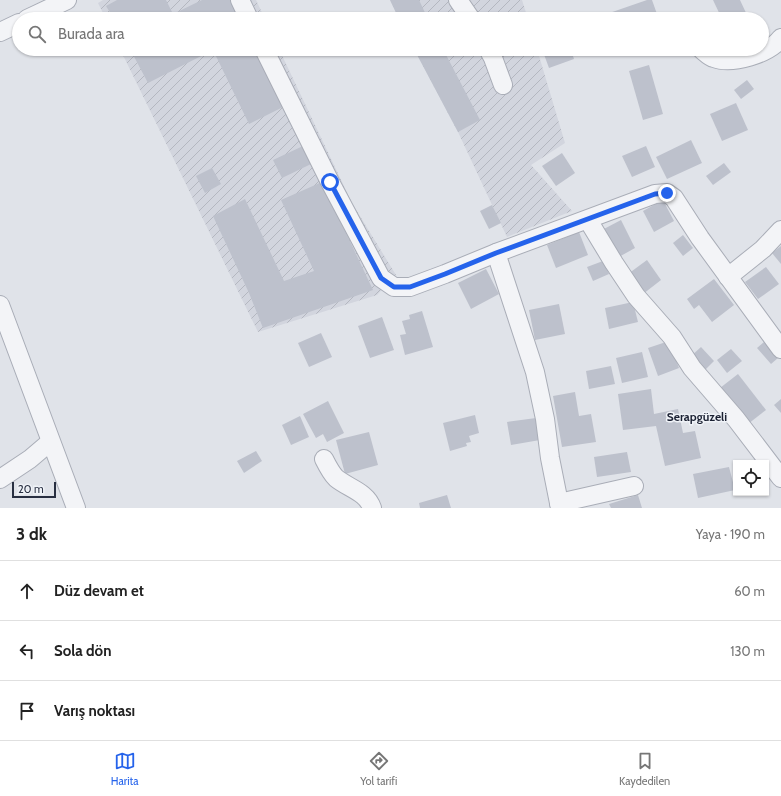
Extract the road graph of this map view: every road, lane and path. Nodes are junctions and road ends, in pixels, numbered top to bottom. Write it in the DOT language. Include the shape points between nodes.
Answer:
graph roads {
  1 [pos="67,0"];
  2 [pos="240,0"];
  3 [pos="458,0"];
  4 [pos="42,12"];
  5 [pos="246,12"];
  6 [pos="466,12"];
  7 [pos="12,26"];
  8 [pos="0,32"];
  9 [pos="781,38"];
  10 [pos="773,50"];
  11 [pos="267,56"];
  12 [pos="492,56"];
  13 [pos="710,56"];
  14 [pos="749,56"];
  15 [pos="503,85"];
  16 [pos="588,220"];
  17 [pos="781,230"];
  18 [pos="496,253"];
  19 [pos="728,277"];
  20 [pos="0,305"];
  21 [pos="781,349"];
  22 [pos="50,442"];
  23 [pos="324,459"];
  24 [pos="781,478"];
  25 [pos="0,479"];
  26 [pos="634,486"];
  27 [pos="559,505"];
  28 [pos="76,508"];
  29 [pos="372,508"];
  1 -- 4 [label="street"];
  2 -- 5 [label="street"];
  3 -- 6 [label="street"];
  7 -- 8 [label="street"];
  9 -- 10 [label="street"];
  11 -- 18 [label="street" via="381,278 394,287 410,287"];
  12 -- 15 [label="street"];
  13 -- 14 [label="street" via="726,61"];
  16 -- 18 [label="street"];
  16 -- 19 [label="street" via="655,194 667,193 674,198"];
  16 -- 24 [label="street" via="636,296 672,337 692,368 736,419"];
  17 -- 19 [label="street" via="763,249"];
  18 -- 27 [label="street" via="534,372 545,419"];
  19 -- 21 [label="street"];
  20 -- 22 [label="street"];
  22 -- 25 [label="street"];
  22 -- 28 [label="street"];
  23 -- 29 [label="street" via="335,477 364,496"];
  26 -- 27 [label="street"];
}
